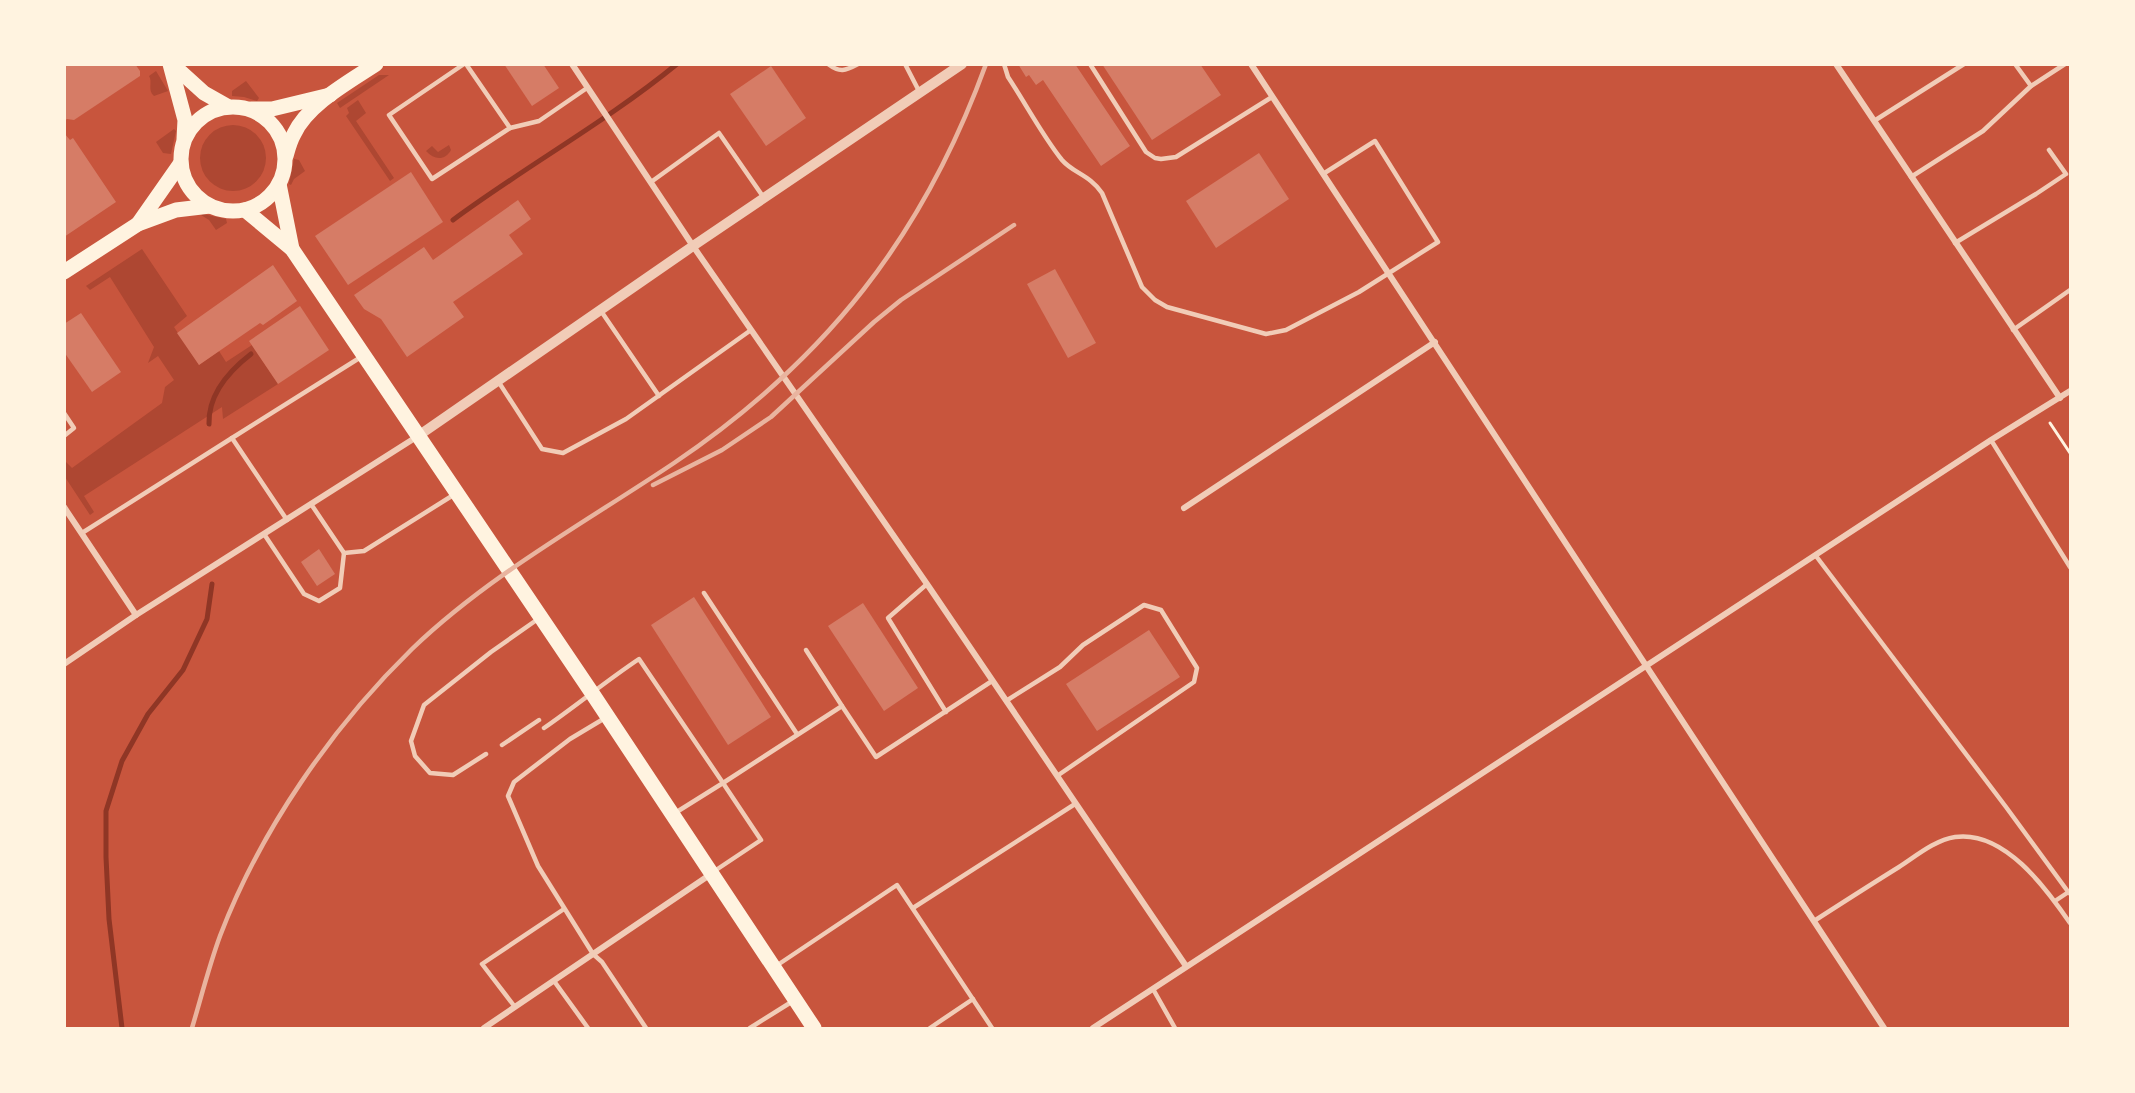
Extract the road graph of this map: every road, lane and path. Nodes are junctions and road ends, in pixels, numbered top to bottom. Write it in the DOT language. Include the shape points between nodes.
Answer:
graph roads {
  1 [pos="171,64"];
  2 [pos="376,64"];
  3 [pos="465,64"];
  4 [pos="572,64"];
  5 [pos="828,64"];
  6 [pos="858,64"];
  7 [pos="904,64"];
  8 [pos="963,64"];
  9 [pos="1004,64"];
  10 [pos="1090,64"];
  11 [pos="1251,64"];
  12 [pos="1836,64"];
  13 [pos="1964,64"];
  14 [pos="2015,64"];
  15 [pos="2065,64"];
  16 [pos="2031,86"];
  17 [pos="588,88"];
  18 [pos="920,93"];
  19 [pos="330,95"];
  20 [pos="1272,97"];
  21 [pos="227,106"];
  22 [pos="248,109"];
  23 [pos="1874,121"];
  24 [pos="510,128"];
  25 [pos="184,139"];
  26 [pos="2049,150"];
  27 [pos="285,156"];
  28 [pos="180,164"];
  29 [pos="1323,174"];
  30 [pos="1911,177"];
  31 [pos="651,182"];
  32 [pos="279,184"];
  33 [pos="764,198"];
  34 [pos="210,206"];
  35 [pos="245,210"];
  36 [pos="138,224"];
  37 [pos="1955,243"];
  38 [pos="693,246"];
  39 [pos="292,249"];
  40 [pos="64,272"];
  41 [pos="1389,274"];
  42 [pos="2070,290"];
  43 [pos="601,311"];
  44 [pos="751,330"];
  45 [pos="2013,330"];
  46 [pos="1434,342"];
  47 [pos="363,355"];
  48 [pos="497,380"];
  49 [pos="2070,391"];
  50 [pos="659,396"];
  51 [pos="2060,398"];
  52 [pos="64,413"];
  53 [pos="2050,423"];
  54 [pos="64,436"];
  55 [pos="418,436"];
  56 [pos="232,438"];
  57 [pos="1991,440"];
  58 [pos="2070,453"];
  59 [pos="457,493"];
  60 [pos="311,504"];
  61 [pos="64,507"];
  62 [pos="1184,508"];
  63 [pos="287,519"];
  64 [pos="82,533"];
  65 [pos="264,534"];
  66 [pos="344,553"];
  67 [pos="1816,556"];
  68 [pos="2070,567"];
  69 [pos="927,584"];
  70 [pos="704,593"];
  71 [pos="136,615"];
  72 [pos="541,617"];
  73 [pos="806,650"];
  74 [pos="64,664"];
  75 [pos="1646,666"];
  76 [pos="993,681"];
  77 [pos="592,693"];
  78 [pos="1006,701"];
  79 [pos="842,706"];
  80 [pos="946,712"];
  81 [pos="608,717"];
  82 [pos="539,720"];
  83 [pos="544,728"];
  84 [pos="797,734"];
  85 [pos="502,744"];
  86 [pos="486,754"];
  87 [pos="1057,776"];
  88 [pos="723,783"];
  89 [pos="1075,804"];
  90 [pos="673,815"];
  91 [pos="711,874"];
  92 [pos="2069,892"];
  93 [pos="2055,901"];
  94 [pos="913,908"];
  95 [pos="564,909"];
  96 [pos="1814,921"];
  97 [pos="2070,923"];
  98 [pos="593,954"];
  99 [pos="1186,966"];
  100 [pos="774,968"];
  101 [pos="554,981"];
  102 [pos="1153,989"];
  103 [pos="795,999"];
  104 [pos="973,999"];
  105 [pos="515,1007"];
  106 [pos="484,1029"];
  107 [pos="588,1029"];
  108 [pos="646,1029"];
  109 [pos="750,1029"];
  110 [pos="814,1029"];
  111 [pos="930,1029"];
  112 [pos="992,1029"];
  113 [pos="1093,1029"];
  114 [pos="1175,1029"];
  115 [pos="1884,1029"];
  1 -- 21 [label="main road" via="204,93"];
  1 -- 25 [label="main road" via="184,120"];
  2 -- 19 [label="main road"];
  3 -- 24 [label="lane"];
  3 -- 24 [label="lane" via="389,115 432,179"];
  4 -- 17 [label="street"];
  5 -- 6 [label="lane" via="838,72"];
  7 -- 18 [label="lane"];
  8 -- 18 [label="street"];
  9 -- 41 [label="lane" via="1008,77 1064,162 1084,174 1102,193 1142,287 1167,307 1266,334 1286,330"];
  10 -- 20 [label="lane" via="1146,152 1155,158 1176,157"];
  11 -- 20 [label="street"];
  12 -- 23 [label="street"];
  13 -- 23 [label="lane"];
  14 -- 16 [label="lane"];
  15 -- 16 [label="lane"];
  16 -- 30 [label="lane" via="1983,132"];
  17 -- 24 [label="lane" via="539,121"];
  17 -- 31 [label="street"];
  18 -- 33 [label="street"];
  19 -- 22 [label="main road" via="272,109"];
  19 -- 27 [label="main road" via="294,132"];
  20 -- 29 [label="street"];
  21 -- 22 [label="main road"];
  21 -- 25 [label="main road" via="197,120"];
  22 -- 27 [label="main road" via="274,127"];
  23 -- 30 [label="street"];
  25 -- 28 [label="main road"];
  26 -- 37 [label="lane" via="2066,174"];
  27 -- 32 [label="main road"];
  28 -- 34 [label="main road" via="190,189"];
  28 -- 36 [label="main road"];
  29 -- 41 [label="street"];
  29 -- 41 [label="lane" via="1376,141 1438,242"];
  30 -- 37 [label="street"];
  31 -- 33 [label="lane" via="718,134"];
  31 -- 38 [label="street"];
  32 -- 35 [label="main road" via="265,201"];
  32 -- 39 [label="main road"];
  33 -- 38 [label="street"];
  34 -- 35 [label="main road"];
  34 -- 36 [label="main road" via="176,210"];
  35 -- 39 [label="main road"];
  36 -- 40 [label="main road"];
  37 -- 45 [label="street"];
  38 -- 43 [label="street"];
  38 -- 44 [label="street"];
  39 -- 47 [label="main road"];
  41 -- 46 [label="street"];
  42 -- 45 [label="lane"];
  43 -- 48 [label="street"];
  43 -- 50 [label="lane"];
  44 -- 50 [label="lane"];
  44 -- 69 [label="street"];
  45 -- 51 [label="street"];
  46 -- 62 [label="street"];
  46 -- 75 [label="street"];
  47 -- 55 [label="main road"];
  47 -- 56 [label="lane"];
  48 -- 50 [label="lane" via="542,449 563,453"];
  48 -- 55 [label="street"];
  49 -- 51 [label="street"];
  51 -- 57 [label="street"];
  52 -- 54 [label="lane" via="74,428"];
  53 -- 58 [label="path"];
  55 -- 59 [label="main road"];
  55 -- 60 [label="street"];
  56 -- 63 [label="lane"];
  56 -- 64 [label="lane"];
  57 -- 67 [label="street"];
  57 -- 68 [label="lane"];
  59 -- 66 [label="lane" via="364,551"];
  59 -- 72 [label="main road"];
  60 -- 63 [label="street"];
  60 -- 66 [label="lane"];
  61 -- 64 [label="street"];
  63 -- 65 [label="street"];
  64 -- 71 [label="street"];
  65 -- 66 [label="lane" via="304,594 319,602 340,588"];
  65 -- 71 [label="street"];
  67 -- 75 [label="street"];
  67 -- 92 [label="lane"];
  69 -- 76 [label="street"];
  69 -- 80 [label="lane" via="888,618"];
  70 -- 84 [label="lane"];
  71 -- 74 [label="street"];
  72 -- 77 [label="main road"];
  72 -- 86 [label="lane" via="424,705 411,741 415,756 430,772 453,775"];
  73 -- 79 [label="lane"];
  75 -- 96 [label="street"];
  75 -- 99 [label="street"];
  76 -- 78 [label="street"];
  76 -- 80 [label="lane"];
  77 -- 81 [label="main road"];
  77 -- 83 [label="lane"];
  77 -- 88 [label="lane" via="639,659"];
  78 -- 87 [label="street"];
  78 -- 87 [label="lane" via="1144,605 1161,610 1197,668 1194,682"];
  79 -- 80 [label="lane" via="876,757"];
  79 -- 84 [label="lane"];
  81 -- 90 [label="main road"];
  81 -- 95 [label="lane" via="570,739 514,782 508,796 538,866"];
  82 -- 85 [label="lane"];
  84 -- 88 [label="lane"];
  87 -- 89 [label="street"];
  88 -- 90 [label="lane"];
  88 -- 91 [label="lane" via="761,840"];
  89 -- 94 [label="lane"];
  89 -- 99 [label="street"];
  90 -- 91 [label="main road"];
  91 -- 98 [label="street"];
  91 -- 100 [label="main road"];
  92 -- 93 [label="lane"];
  93 -- 96 [label="lane" via="2021,863 1993,843 1956,837 1920,854"];
  93 -- 97 [label="lane"];
  94 -- 100 [label="lane" via="897,885"];
  94 -- 104 [label="lane"];
  95 -- 98 [label="lane"];
  95 -- 105 [label="lane" via="482,964"];
  96 -- 115 [label="street"];
  98 -- 101 [label="street"];
  98 -- 108 [label="lane"];
  99 -- 102 [label="street"];
  100 -- 103 [label="main road"];
  101 -- 105 [label="street"];
  101 -- 107 [label="lane"];
  102 -- 113 [label="street"];
  102 -- 114 [label="lane"];
  103 -- 109 [label="lane"];
  103 -- 110 [label="main road"];
  104 -- 111 [label="lane"];
  104 -- 112 [label="lane"];
  105 -- 106 [label="street"];
}
